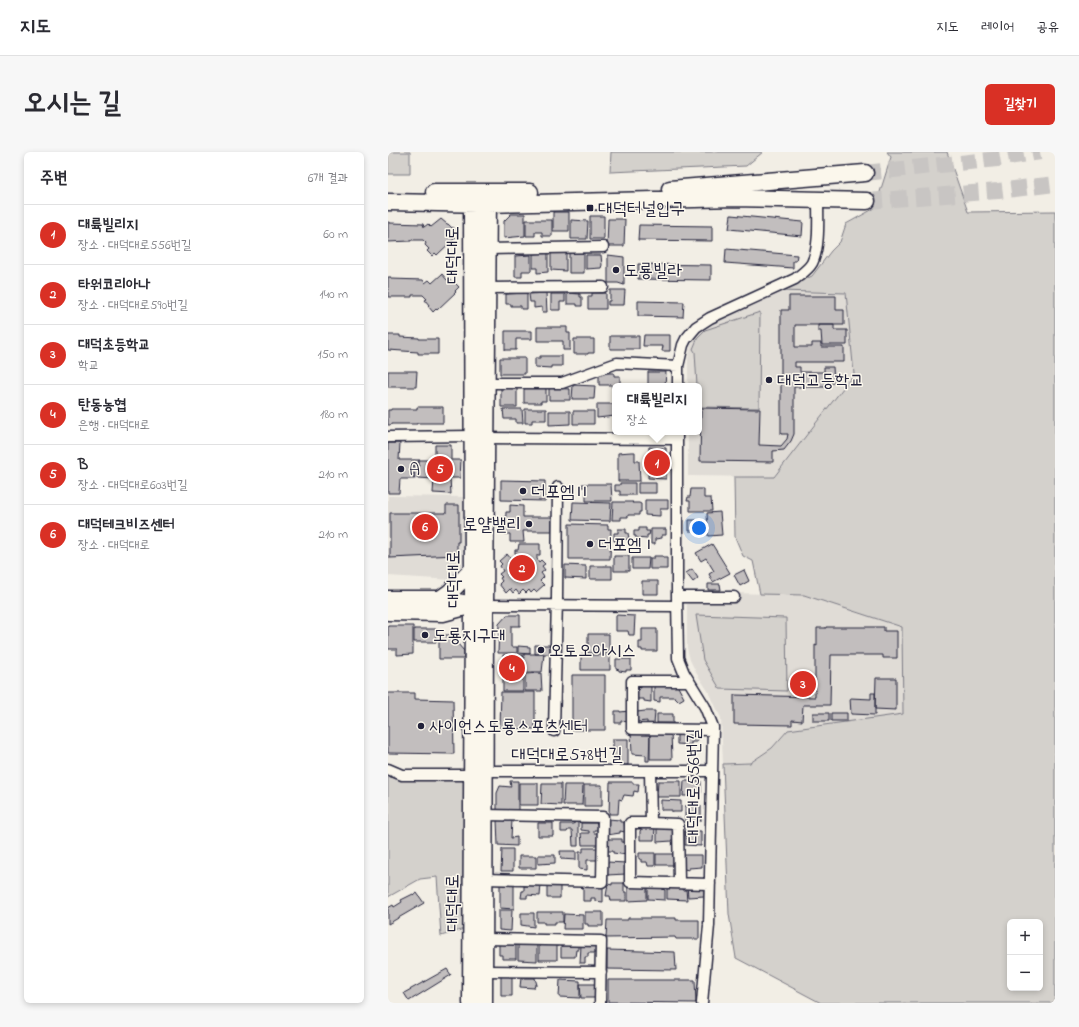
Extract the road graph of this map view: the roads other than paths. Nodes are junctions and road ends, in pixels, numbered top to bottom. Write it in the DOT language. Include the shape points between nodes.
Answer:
graph roads {
  1 [pos="865,173"];
  2 [pos="388,191"];
  3 [pos="472,198"];
  4 [pos="488,198"];
  5 [pos="818,200"];
  6 [pos="867,201"];
  7 [pos="388,202"];
  8 [pos="603,247"];
  9 [pos="488,249"];
  10 [pos="603,286"];
  11 [pos="487,288"];
  12 [pos="678,366"];
  13 [pos="486,383"];
  14 [pos="678,383"];
  15 [pos="677,436"];
  16 [pos="388,437"];
  17 [pos="479,437"];
  18 [pos="558,487"];
  19 [pos="473,569"];
  20 [pos="734,597"];
  21 [pos="388,599"];
  22 [pos="440,599"];
  23 [pos="677,601"];
  24 [pos="479,605"];
  25 [pos="557,606"];
  26 [pos="388,612"];
  27 [pos="689,680"];
  28 [pos="713,730"];
  29 [pos="554,731"];
  30 [pos="388,769"];
  31 [pos="650,771"];
  32 [pos="712,771"];
  33 [pos="478,773"];
  34 [pos="484,815"];
  35 [pos="651,823"];
  36 [pos="484,879"];
  37 [pos="679,883"];
  38 [pos="710,884"];
  39 [pos="484,939"];
  40 [pos="484,971"];
  41 [pos="601,972"];
  42 [pos="471,1003"];
  43 [pos="484,1003"];
  44 [pos="600,1003"];
  45 [pos="702,1003"];
  1 -- 4 [label="main road" via="680,189"];
  2 -- 3 [label="main road, 대덕대로"];
  3 -- 4 [label="main road, 대덕대로"];
  3 -- 7 [label="main road, 대덕대로"];
  3 -- 17 [label="main road, 대덕대로"];
  4 -- 5 [label="main road"];
  4 -- 9 [label="main road, 대덕대로"];
  5 -- 6 [label="main road"];
  5 -- 12 [label="street" via="816,249 812,264 796,279 702,322 686,339"];
  8 -- 9 [label="street, 대덕대로"];
  9 -- 11 [label="main road, 대덕대로"];
  10 -- 11 [label="street, 대덕대로"];
  11 -- 13 [label="main road, 대덕대로"];
  12 -- 13 [label="street" via="618,363 562,383"];
  12 -- 14 [label="street"];
  13 -- 17 [label="main road, 대덕대로"];
  15 -- 17 [label="street"];
  15 -- 23 [label="street, 대덕대로556번길"];
  16 -- 17 [label="street"];
  17 -- 19 [label="main road, 대덕대로"];
  17 -- 24 [label="main road, 대덕대로"];
  18 -- 25 [label="street"];
  19 -- 22 [label="main road"];
  19 -- 24 [label="main road, 대덕대로"];
  20 -- 23 [label="street"];
  21 -- 22 [label="main road"];
  22 -- 24 [label="main road"];
  23 -- 25 [label="street"];
  23 -- 27 [label="street, 대덕대로556번길" via="678,658"];
  24 -- 25 [label="street"];
  24 -- 26 [label="main road" via="443,613"];
  24 -- 33 [label="main road, 대덕대로"];
  25 -- 29 [label="street"];
  27 -- 28 [label="street, 대덕대로556번길" via="705,707"];
  27 -- 28 [label="street" via="632,681 632,729"];
  28 -- 32 [label="street, 대덕대로556번길"];
  30 -- 33 [label="street, 대덕대로578번길" via="402,775"];
  31 -- 32 [label="street, 대덕대로578번길"];
  31 -- 33 [label="street, 대덕대로578번길"];
  31 -- 35 [label="street"];
  32 -- 38 [label="street, 대덕대로556번길"];
  33 -- 34 [label="main road, 대덕대로"];
  33 -- 42 [label="main road, 대덕대로"];
  34 -- 36 [label="main road, 대덕대로"];
  34 -- 36 [label="street" via="603,817 602,882"];
  35 -- 37 [label="street, 대덕대로556번길" via="678,824"];
  35 -- 37 [label="street" via="630,823 630,882"];
  36 -- 39 [label="main road, 대덕대로"];
  37 -- 38 [label="street"];
  38 -- 45 [label="street, 대덕대로556번길"];
  39 -- 40 [label="main road, 대덕대로"];
  39 -- 41 [label="street" via="601,941"];
  40 -- 41 [label="street"];
  40 -- 43 [label="main road, 대덕대로"];
  41 -- 44 [label="street"];
}
